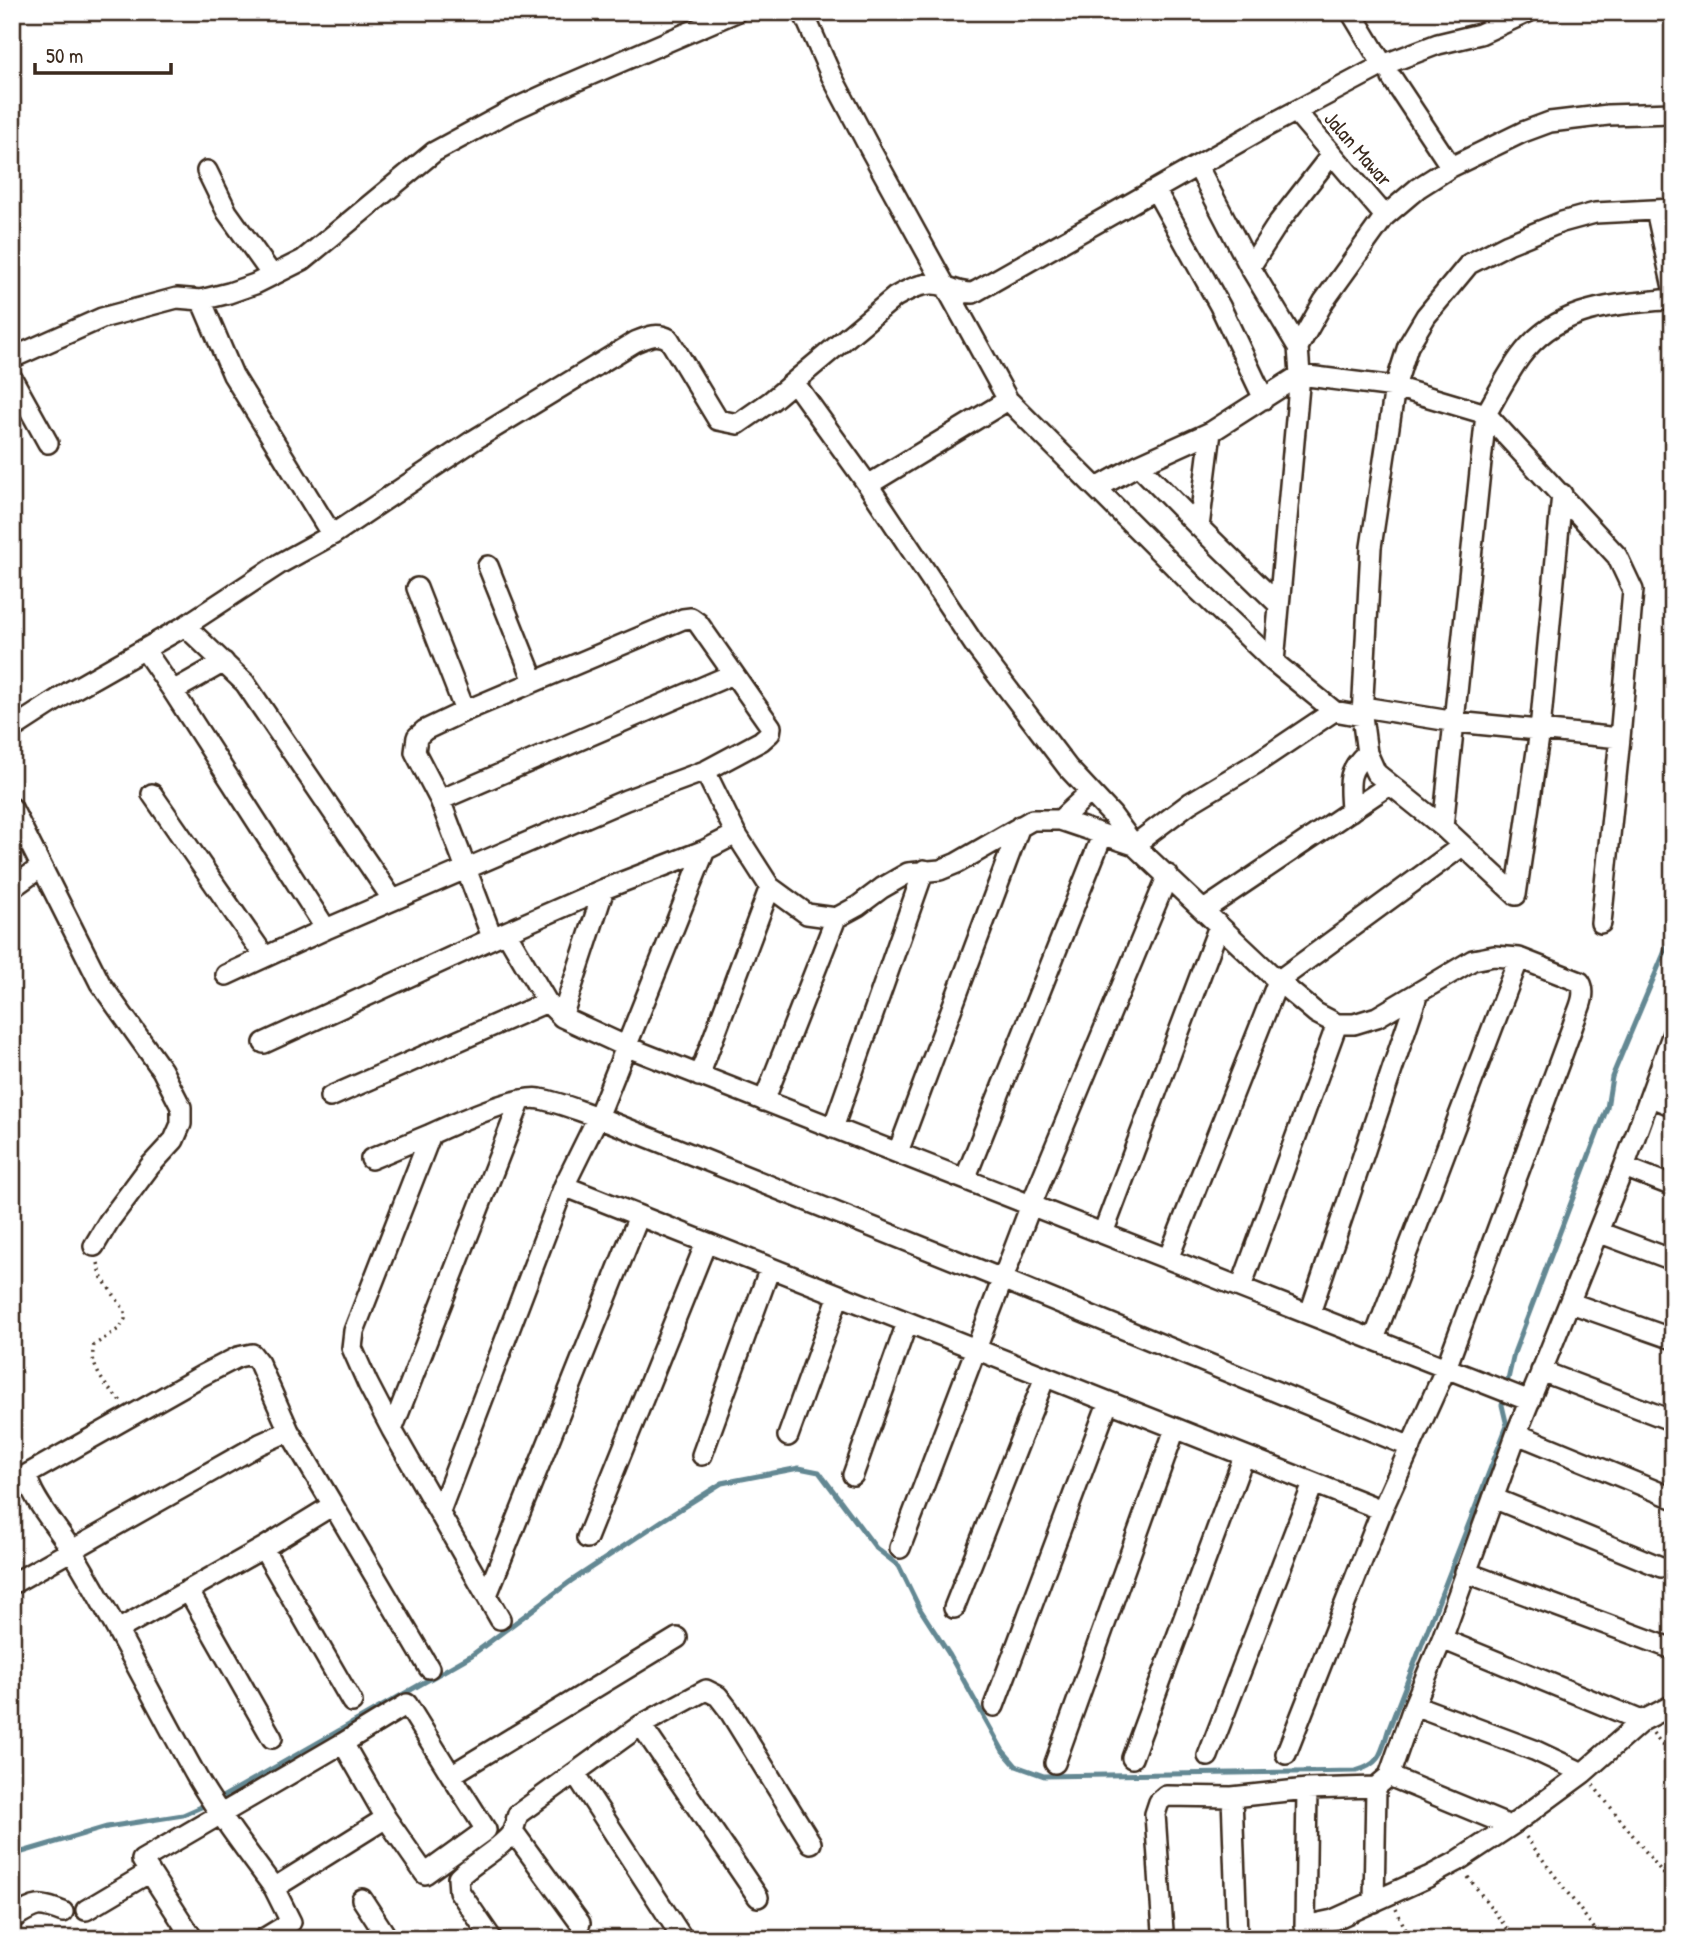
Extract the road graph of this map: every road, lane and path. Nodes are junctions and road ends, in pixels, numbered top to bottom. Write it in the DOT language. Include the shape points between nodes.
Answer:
graph roads {
  1 [pos="737,12"];
  2 [pos="803,12"];
  3 [pos="1351,12"];
  4 [pos="1528,12"];
  5 [pos="1387,72"];
  6 [pos="1297,113"];
  7 [pos="1673,113"];
  8 [pos="1332,154"];
  9 [pos="1198,167"];
  10 [pos="1451,167"];
  11 [pos="208,171"];
  12 [pos="1156,191"];
  13 [pos="1664,209"];
  14 [pos="1385,215"];
  15 [pos="1250,267"];
  16 [pos="272,275"];
  17 [pos="944,286"];
  18 [pos="1673,288"];
  19 [pos="1673,299"];
  20 [pos="201,300"];
  21 [pos="1298,347"];
  22 [pos="12,358"];
  23 [pos="1300,375"];
  24 [pos="12,378"];
  25 [pos="794,382"];
  26 [pos="1395,387"];
  27 [pos="1264,398"];
  28 [pos="1008,400"];
  29 [pos="1486,414"];
  30 [pos="1211,432"];
  31 [pos="48,443"];
  32 [pos="1138,465"];
  33 [pos="868,485"];
  34 [pos="1097,488"];
  35 [pos="1562,494"];
  36 [pos="1199,527"];
  37 [pos="332,535"];
  38 [pos="488,566"];
  39 [pos="417,589"];
  40 [pos="1279,605"];
  41 [pos="185,626"];
  42 [pos="144,649"];
  43 [pos="224,662"];
  44 [pos="1274,662"];
  45 [pos="733,674"];
  46 [pos="534,681"];
  47 [pos="173,691"];
  48 [pos="465,711"];
  49 [pos="1334,711"];
  50 [pos="1363,711"];
  51 [pos="1456,722"];
  52 [pos="12,729"];
  53 [pos="1540,730"];
  54 [pos="1620,738"];
  55 [pos="1367,753"];
  56 [pos="705,771"];
  57 [pos="1390,785"];
  58 [pos="1090,792"];
  59 [pos="152,794"];
  60 [pos="440,800"];
  61 [pos="12,808"];
  62 [pos="1351,811"];
  63 [pos="1060,820"];
  64 [pos="1020,826"];
  65 [pos="1443,827"];
  66 [pos="736,834"];
  67 [pos="1102,836"];
  68 [pos="1135,845"];
  69 [pos="1462,846"];
  70 [pos="705,850"];
  71 [pos="41,867"];
  72 [pos="465,870"];
  73 [pos="924,870"];
  74 [pos="1168,875"];
  75 [pos="770,887"];
  76 [pos="12,888"];
  77 [pos="604,889"];
  78 [pos="393,900"];
  79 [pos="1204,910"];
  80 [pos="836,918"];
  81 [pos="1601,923"];
  82 [pos="1219,926"];
  83 [pos="326,929"];
  84 [pos="499,934"];
  85 [pos="265,957"];
  86 [pos="1519,958"];
  87 [pos="226,975"];
  88 [pos="1278,981"];
  89 [pos="1418,993"];
  90 [pos="547,1002"];
  91 [pos="562,1017"];
  92 [pos="1337,1024"];
  93 [pos="1673,1033"];
  94 [pos="264,1043"];
  95 [pos="625,1046"];
  96 [pos="699,1076"];
  97 [pos="330,1097"];
  98 [pos="1651,1097"];
  99 [pos="521,1100"];
  100 [pos="764,1101"];
  101 [pos="1673,1106"];
  102 [pos="598,1117"];
  103 [pos="833,1128"];
  104 [pos="431,1134"];
  105 [pos="898,1152"];
  106 [pos="371,1159"];
  107 [pos="1624,1167"];
  108 [pos="965,1179"];
  109 [pos="564,1186"];
  110 [pos="1673,1186"];
  111 [pos="1031,1205"];
  112 [pos="639,1216"];
  113 [pos="1598,1232"];
  114 [pos="1103,1233"];
  115 [pos="706,1243"];
  116 [pos="94,1246"];
  117 [pos="1168,1259"];
  118 [pos="1673,1260"];
  119 [pos="770,1268"];
  120 [pos="1002,1279"];
  121 [pos="1241,1287"];
  122 [pos="839,1295"];
  123 [pos="1571,1303"];
  124 [pos="1310,1313"];
  125 [pos="907,1322"];
  126 [pos="1374,1339"];
  127 [pos="1673,1339"];
  128 [pos="976,1350"];
  129 [pos="1446,1368"];
  130 [pos="1541,1371"];
  131 [pos="1045,1377"];
  132 [pos="1513,1394"];
  133 [pos="1108,1403"];
  134 [pos="135,1415"];
  135 [pos="1673,1421"];
  136 [pos="1175,1429"];
  137 [pos="392,1430"];
  138 [pos="289,1431"];
  139 [pos="1517,1434"];
  140 [pos="788,1436"];
  141 [pos="1411,1447"];
  142 [pos="702,1455"];
  143 [pos="1244,1456"];
  144 [pos="853,1475"];
  145 [pos="1313,1484"];
  146 [pos="1673,1497"];
  147 [pos="1493,1498"];
  148 [pos="333,1505"];
  149 [pos="1382,1510"];
  150 [pos="440,1511"];
  151 [pos="587,1538"];
  152 [pos="263,1548"];
  153 [pos="900,1548"];
  154 [pos="71,1549"];
  155 [pos="1661,1567"];
  156 [pos="1465,1572"];
  157 [pos="12,1584"];
  158 [pos="188,1590"];
  159 [pos="487,1595"];
  160 [pos="954,1608"];
  161 [pos="500,1619"];
  162 [pos="118,1630"];
  163 [pos="677,1638"];
  164 [pos="1442,1639"];
  165 [pos="1673,1649"];
  166 [pos="429,1668"];
  167 [pos="352,1702"];
  168 [pos="1414,1705"];
  169 [pos="1673,1705"];
  170 [pos="994,1706"];
  171 [pos="1642,1721"];
  172 [pos="641,1725"];
  173 [pos="272,1738"];
  174 [pos="343,1743"];
  175 [pos="1286,1754"];
  176 [pos="1208,1756"];
  177 [pos="1132,1758"];
  178 [pos="1673,1758"];
  179 [pos="1055,1763"];
  180 [pos="575,1773"];
  181 [pos="1583,1773"];
  182 [pos="451,1775"];
  183 [pos="1382,1782"];
  184 [pos="1307,1789"];
  185 [pos="1232,1797"];
  186 [pos="215,1806"];
  187 [pos="386,1818"];
  188 [pos="1512,1824"];
  189 [pos="513,1830"];
  190 [pos="811,1843"];
  191 [pos="1456,1862"];
  192 [pos="150,1872"];
  193 [pos="1673,1885"];
  194 [pos="274,1888"];
  195 [pos="758,1897"];
  196 [pos="1381,1898"];
  197 [pos="362,1899"];
  198 [pos="86,1910"];
  199 [pos="63,1912"];
  200 [pos="12,1919"];
  201 [pos="580,1923"];
  202 [pos="1163,1931"];
  203 [pos="1237,1935"];
  204 [pos="192,1939"];
  205 [pos="263,1939"];
  206 [pos="388,1939"];
  207 [pos="492,1939"];
  208 [pos="683,1939"];
  209 [pos="1410,1939"];
  210 [pos="1515,1939"];
  211 [pos="1602,1939"];
  1 -- 16 [label="street" via="510,111 434,152 329,241"];
  2 -- 17 [label="street" via="831,75"];
  3 -- 5 [label="street"];
  4 -- 5 [label="street" via="1480,34 1438,44"];
  5 -- 6 [label="street"];
  5 -- 10 [label="street"];
  6 -- 8 [label="street, Jalan Mawar"];
  6 -- 9 [label="street"];
  7 -- 10 [label="street" via="1550,122"];
  8 -- 14 [label="street, Jalan Mawar"];
  8 -- 15 [label="street"];
  9 -- 12 [label="street"];
  9 -- 15 [label="street"];
  10 -- 14 [label="street"];
  11 -- 16 [label="street" via="227,212"];
  12 -- 17 [label="street" via="973,293"];
  12 -- 27 [label="street" via="1220,306"];
  13 -- 18 [label="street"];
  13 -- 26 [label="street" via="1595,212 1469,264 1426,316 1408,346"];
  14 -- 21 [label="street" via="1330,292"];
  15 -- 21 [label="street"];
  16 -- 20 [label="street"];
  17 -- 25 [label="street" via="928,284 895,297"];
  17 -- 28 [label="street"];
  19 -- 29 [label="street" via="1584,310 1561,321 1521,356"];
  20 -- 22 [label="street" via="177,298 102,318"];
  20 -- 37 [label="street" via="233,375"];
  21 -- 23 [label="street"];
  23 -- 26 [label="street"];
  23 -- 27 [label="street"];
  23 -- 40 [label="street"];
  24 -- 31 [label="street"];
  25 -- 33 [label="street"];
  25 -- 37 [label="street" via="751,417 738,424 727,423 718,420 670,339 653,335 538,400"];
  26 -- 29 [label="street"];
  26 -- 50 [label="street" via="1371,547"];
  27 -- 30 [label="street"];
  28 -- 33 [label="street"];
  28 -- 34 [label="street"];
  29 -- 35 [label="street"];
  29 -- 51 [label="street"];
  30 -- 32 [label="street"];
  30 -- 36 [label="street"];
  32 -- 34 [label="street"];
  32 -- 36 [label="street"];
  33 -- 58 [label="street" via="976,647"];
  34 -- 44 [label="street"];
  35 -- 53 [label="street"];
  35 -- 54 [label="street" via="1617,556 1631,581"];
  36 -- 40 [label="street"];
  37 -- 41 [label="street"];
  38 -- 46 [label="street"];
  39 -- 48 [label="street"];
  40 -- 44 [label="street"];
  41 -- 42 [label="street"];
  41 -- 43 [label="street"];
  42 -- 47 [label="street"];
  42 -- 52 [label="street"];
  43 -- 47 [label="street"];
  43 -- 78 [label="street" via="245,683"];
  44 -- 49 [label="street"];
  45 -- 46 [label="street" via="691,618"];
  45 -- 56 [label="street" via="771,727 770,733"];
  45 -- 60 [label="street"];
  46 -- 48 [label="street"];
  47 -- 83 [label="street"];
  48 -- 60 [label="street" via="417,737 415,752"];
  49 -- 50 [label="street"];
  49 -- 68 [label="street" via="1190,803"];
  50 -- 51 [label="street"];
  50 -- 55 [label="street"];
  51 -- 53 [label="street"];
  51 -- 65 [label="street"];
  53 -- 54 [label="street"];
  53 -- 69 [label="street" via="1516,895"];
  54 -- 81 [label="street"];
  55 -- 57 [label="street" via="1376,773"];
  55 -- 62 [label="street" via="1350,776"];
  56 -- 66 [label="street"];
  56 -- 72 [label="street"];
  57 -- 62 [label="street"];
  57 -- 65 [label="street"];
  58 -- 63 [label="street"];
  58 -- 68 [label="street"];
  59 -- 85 [label="street"];
  60 -- 72 [label="street"];
  61 -- 71 [label="street"];
  62 -- 79 [label="street"];
  63 -- 64 [label="street" via="1032,820"];
  63 -- 67 [label="street"];
  64 -- 73 [label="street" via="957,863"];
  64 -- 105 [label="street"];
  65 -- 69 [label="street"];
  66 -- 70 [label="street"];
  66 -- 75 [label="street"];
  67 -- 68 [label="street"];
  67 -- 108 [label="street"];
  68 -- 74 [label="street"];
  69 -- 88 [label="street"];
  70 -- 77 [label="street"];
  70 -- 95 [label="street"];
  71 -- 76 [label="street"];
  71 -- 116 [label="street" via="100,983 162,1070 181,1107 181,1124 174,1140"];
  72 -- 78 [label="street"];
  72 -- 84 [label="street"];
  73 -- 80 [label="street" via="897,879"];
  73 -- 103 [label="street"];
  74 -- 79 [label="street"];
  74 -- 111 [label="street"];
  75 -- 80 [label="street" via="807,914"];
  75 -- 96 [label="street"];
  77 -- 84 [label="street"];
  77 -- 91 [label="street"];
  78 -- 83 [label="street"];
  79 -- 82 [label="street"];
  80 -- 100 [label="street"];
  82 -- 88 [label="street"];
  82 -- 114 [label="street"];
  83 -- 85 [label="street"];
  84 -- 90 [label="street"];
  84 -- 94 [label="street"];
  85 -- 87 [label="street"];
  86 -- 89 [label="street" via="1473,960"];
  86 -- 126 [label="street"];
  86 -- 129 [label="street" via="1580,982 1583,995"];
  88 -- 92 [label="street" via="1315,1013"];
  88 -- 117 [label="street"];
  89 -- 92 [label="street" via="1377,1017"];
  89 -- 124 [label="street"];
  90 -- 91 [label="street"];
  90 -- 97 [label="street"];
  91 -- 95 [label="street"];
  92 -- 121 [label="street"];
  93 -- 98 [label="street"];
  95 -- 96 [label="street"];
  95 -- 102 [label="street"];
  96 -- 100 [label="street"];
  98 -- 101 [label="street"];
  98 -- 107 [label="street"];
  99 -- 102 [label="street" via="537,1098"];
  99 -- 104 [label="street"];
  99 -- 137 [label="street"];
  100 -- 103 [label="street"];
  102 -- 109 [label="street"];
  102 -- 120 [label="street"];
  103 -- 105 [label="street"];
  104 -- 106 [label="street"];
  104 -- 137 [label="street" via="354,1331 352,1348"];
  105 -- 108 [label="street"];
  107 -- 110 [label="street"];
  107 -- 113 [label="street"];
  108 -- 111 [label="street"];
  109 -- 112 [label="street"];
  109 -- 150 [label="street"];
  111 -- 114 [label="street"];
  111 -- 120 [label="street"];
  112 -- 115 [label="street"];
  112 -- 159 [label="street"];
  113 -- 118 [label="street"];
  113 -- 123 [label="street"];
  114 -- 117 [label="street"];
  115 -- 119 [label="street"];
  115 -- 151 [label="street"];
  116 -- 134 [label="path" via="102,1278 125,1311 125,1319 120,1328 94,1345 91,1354 105,1383"];
  117 -- 121 [label="street"];
  119 -- 122 [label="street"];
  119 -- 142 [label="street"];
  120 -- 128 [label="street"];
  120 -- 141 [label="street"];
  121 -- 124 [label="street"];
  122 -- 125 [label="street"];
  122 -- 140 [label="street"];
  123 -- 127 [label="street"];
  123 -- 130 [label="street"];
  124 -- 126 [label="street"];
  125 -- 128 [label="street"];
  125 -- 144 [label="street"];
  126 -- 129 [label="street"];
  128 -- 131 [label="street"];
  128 -- 153 [label="street"];
  129 -- 132 [label="street"];
  129 -- 141 [label="street"];
  130 -- 132 [label="street"];
  130 -- 135 [label="street"];
  131 -- 133 [label="street"];
  131 -- 160 [label="street"];
  132 -- 139 [label="street"];
  133 -- 136 [label="street"];
  133 -- 170 [label="street"];
  134 -- 138 [label="street" via="203,1375 252,1354"];
  134 -- 154 [label="street" via="28,1474 34,1493"];
  136 -- 143 [label="street"];
  136 -- 179 [label="street"];
  137 -- 150 [label="street"];
  138 -- 148 [label="street"];
  138 -- 154 [label="street"];
  139 -- 146 [label="street"];
  139 -- 147 [label="street"];
  141 -- 149 [label="street"];
  143 -- 145 [label="street"];
  143 -- 177 [label="street"];
  145 -- 149 [label="street"];
  145 -- 176 [label="street"];
  147 -- 155 [label="street"];
  147 -- 156 [label="street"];
  148 -- 152 [label="street"];
  148 -- 166 [label="street"];
  149 -- 175 [label="street"];
  150 -- 159 [label="street"];
  152 -- 158 [label="street"];
  152 -- 167 [label="street"];
  154 -- 157 [label="street"];
  154 -- 162 [label="street"];
  156 -- 164 [label="street"];
  156 -- 165 [label="street"];
  158 -- 162 [label="street"];
  158 -- 173 [label="street"];
  159 -- 161 [label="street"];
  162 -- 186 [label="street"];
  163 -- 182 [label="street"];
  164 -- 168 [label="street"];
  164 -- 171 [label="street"];
  168 -- 181 [label="street"];
  168 -- 183 [label="street"];
  169 -- 171 [label="street"];
  171 -- 178 [label="path"];
  171 -- 181 [label="street"];
  172 -- 180 [label="street"];
  172 -- 190 [label="street" via="706,1689 718,1696"];
  172 -- 195 [label="street"];
  174 -- 182 [label="street" via="407,1704"];
  174 -- 186 [label="street"];
  174 -- 187 [label="street"];
  180 -- 189 [label="street" via="524,1808"];
  180 -- 208 [label="street"];
  181 -- 188 [label="street"];
  181 -- 193 [label="path"];
  182 -- 187 [label="street" via="486,1830 425,1874"];
  183 -- 184 [label="street"];
  183 -- 188 [label="street"];
  183 -- 196 [label="street"];
  184 -- 185 [label="street"];
  184 -- 196 [label="street" via="1305,1926 1334,1920"];
  185 -- 202 [label="street" via="1166,1796 1159,1802 1155,1814"];
  185 -- 203 [label="street"];
  186 -- 192 [label="street" via="142,1860"];
  186 -- 194 [label="street"];
  187 -- 194 [label="street"];
  188 -- 191 [label="street"];
  188 -- 211 [label="path"];
  189 -- 201 [label="street"];
  189 -- 207 [label="street" via="458,1878 459,1891"];
  191 -- 196 [label="street"];
  191 -- 210 [label="path"];
  192 -- 198 [label="street"];
  192 -- 204 [label="street"];
  194 -- 205 [label="street" via="292,1922"];
  196 -- 209 [label="path"];
  197 -- 206 [label="street"];
  199 -- 200 [label="street" via="40,1904"];
}
